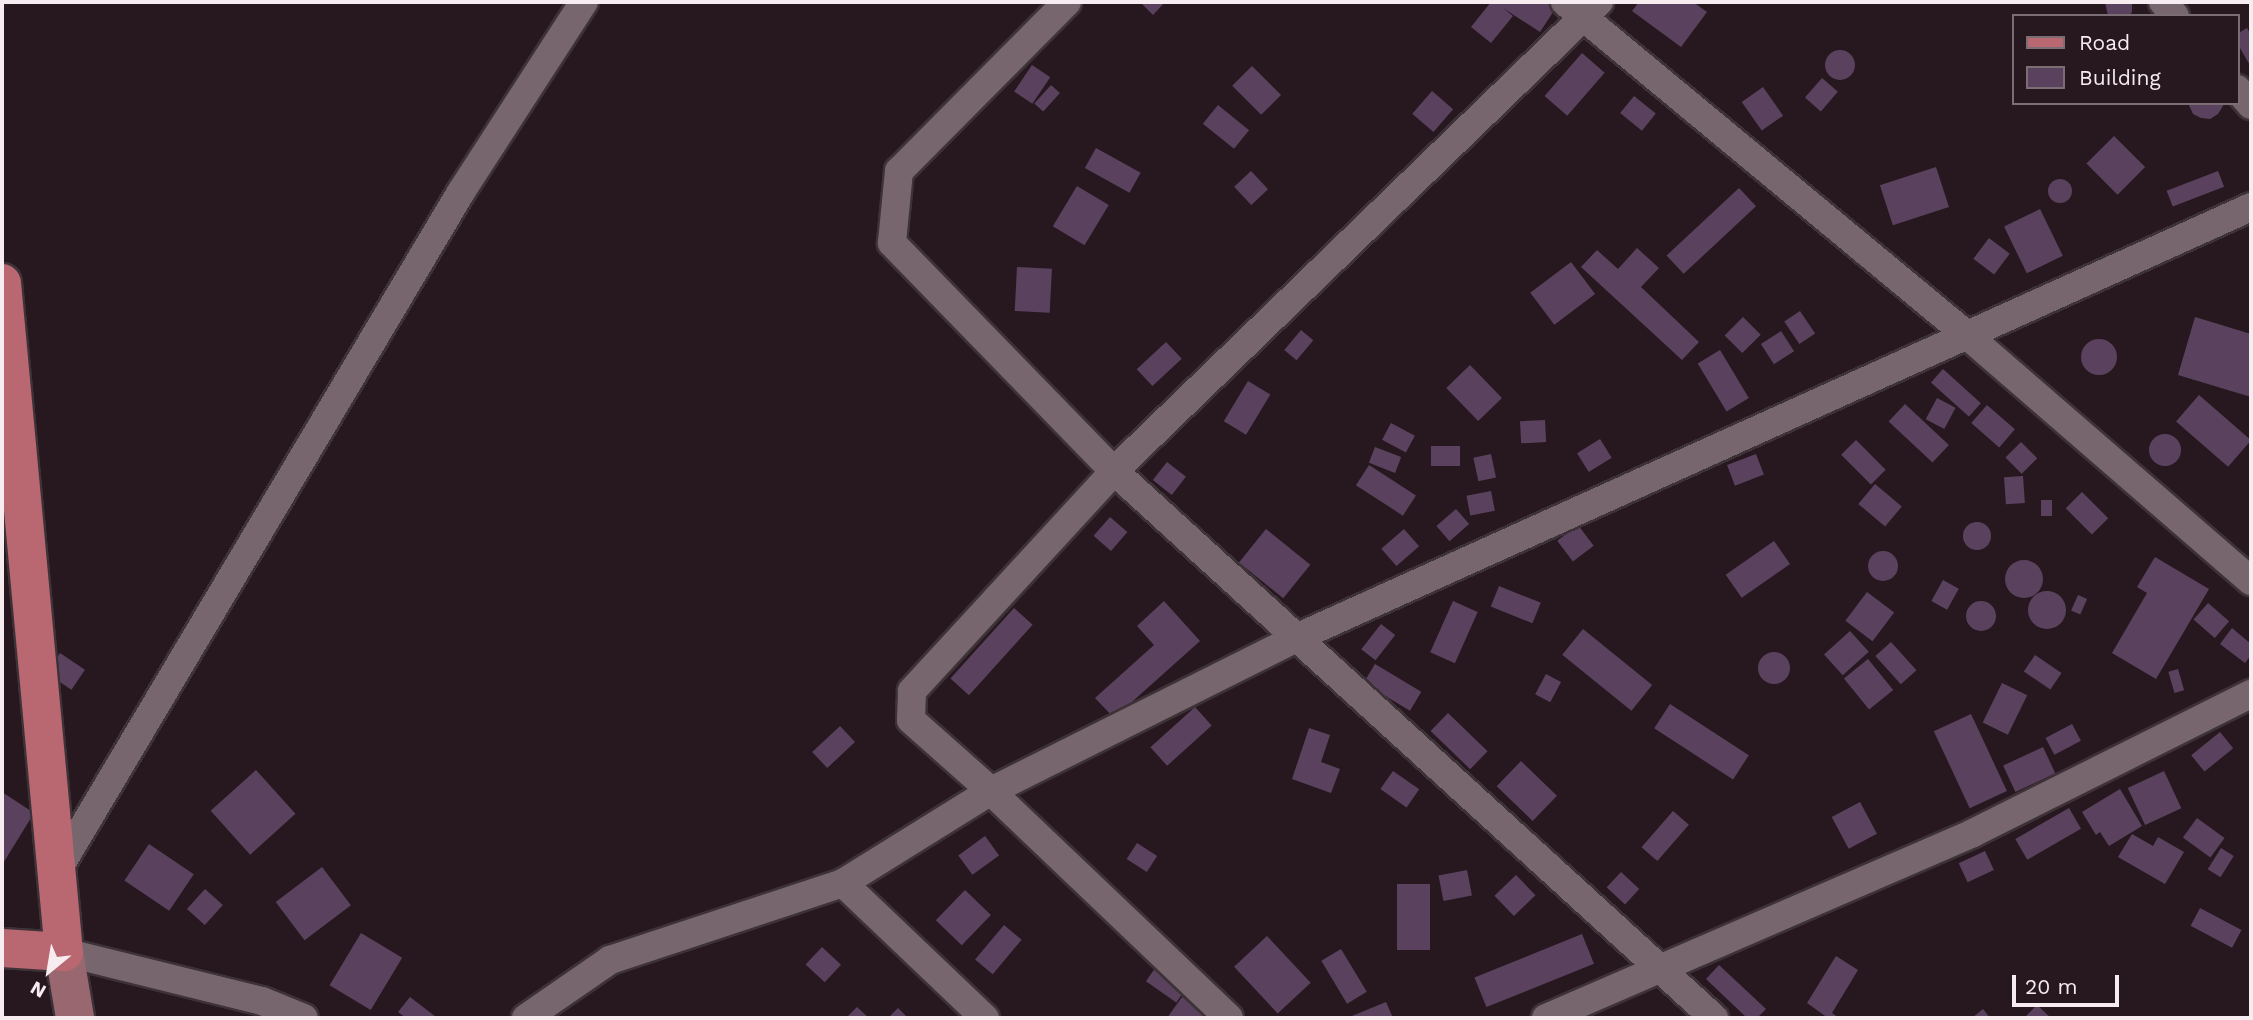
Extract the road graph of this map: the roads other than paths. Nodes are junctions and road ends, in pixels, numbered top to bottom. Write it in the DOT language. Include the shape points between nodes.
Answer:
graph roads {
  1 [pos="584,2"];
  2 [pos="1067,2"];
  3 [pos="1582,7"];
  4 [pos="2239,91"];
  5 [pos="2251,105"];
  6 [pos="2251,207"];
  7 [pos="2,283"];
  8 [pos="1967,335"];
  9 [pos="1114,471"];
  10 [pos="2251,581"];
  11 [pos="1296,638"];
  12 [pos="2251,694"];
  13 [pos="991,791"];
  14 [pos="57,871"];
  15 [pos="843,883"];
  16 [pos="2,948"];
  17 [pos="64,952"];
  18 [pos="1660,970"];
  19 [pos="75,1018"];
  20 [pos="304,1018"];
  21 [pos="526,1018"];
  22 [pos="985,1018"];
  23 [pos="1229,1018"];
  24 [pos="1546,1018"];
  25 [pos="1714,1018"];
  1 -- 14 [label="street" via="461,192"];
  2 -- 9 [label="street" via="900,171 892,243"];
  3 -- 8 [label="street"];
  3 -- 9 [label="street"];
  4 -- 5 [label="street"];
  6 -- 8 [label="street"];
  7 -- 14 [label="main road"];
  8 -- 10 [label="street"];
  8 -- 11 [label="street"];
  9 -- 11 [label="street"];
  9 -- 13 [label="street" via="912,691 911,720"];
  11 -- 13 [label="street"];
  11 -- 18 [label="street"];
  12 -- 18 [label="street" via="1973,833"];
  13 -- 15 [label="street"];
  13 -- 23 [label="street"];
  14 -- 17 [label="main road"];
  15 -- 21 [label="street" via="610,960"];
  15 -- 22 [label="street"];
  16 -- 17 [label="main road"];
  17 -- 19 [label="main road"];
  17 -- 20 [label="street" via="262,1001"];
  18 -- 24 [label="street"];
  18 -- 25 [label="street"];
}
